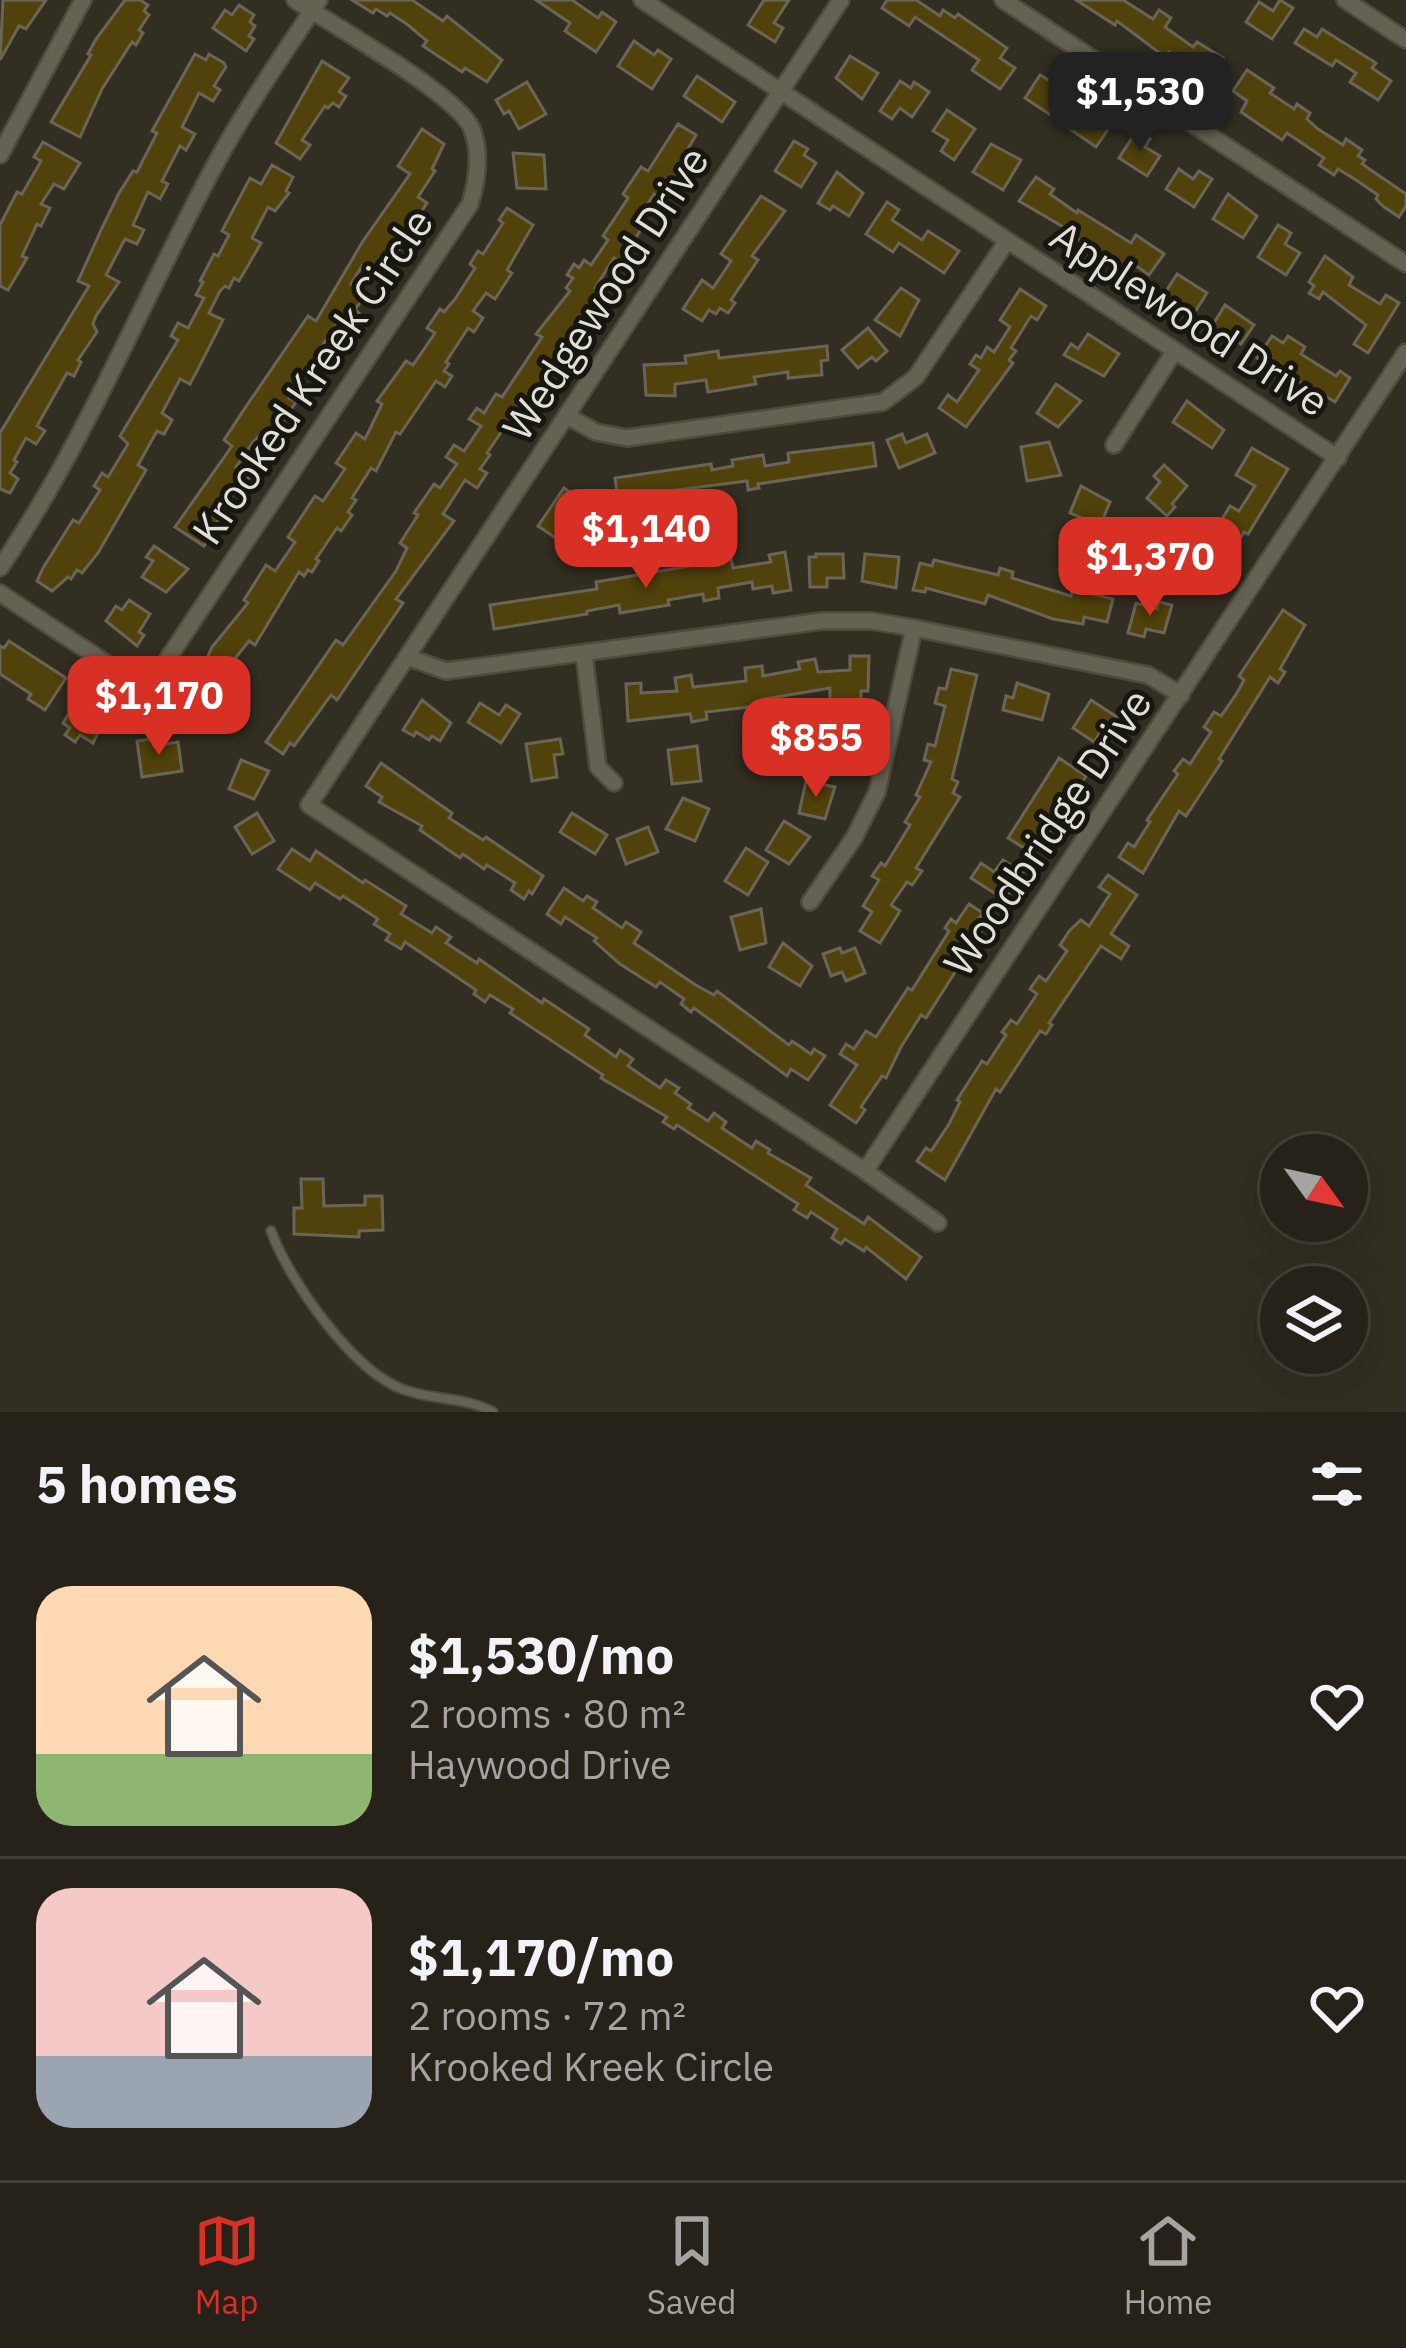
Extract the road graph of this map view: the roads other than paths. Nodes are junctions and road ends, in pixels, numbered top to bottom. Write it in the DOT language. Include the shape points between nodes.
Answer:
graph roads {
  1 [pos="83,0"];
  2 [pos="295,0"];
  3 [pos="642,0"];
  4 [pos="842,0"];
  5 [pos="1003,0"];
  6 [pos="1345,0"];
  7 [pos="316,6"];
  8 [pos="1406,40"];
  9 [pos="782,91"];
  10 [pos="0,155"];
  11 [pos="1007,241"];
  12 [pos="1406,264"];
  13 [pos="1174,352"];
  14 [pos="1406,352"];
  15 [pos="567,416"];
  16 [pos="1114,445"];
  17 [pos="1338,458"];
  18 [pos="0,568"];
  19 [pos="0,593"];
  20 [pos="914,628"];
  21 [pos="584,654"];
  22 [pos="407,657"];
  23 [pos="1181,695"];
  24 [pos="614,784"];
  25 [pos="810,902"];
  26 [pos="866,1171"];
  27 [pos="938,1223"];
  28 [pos="271,1231"];
  29 [pos="494,1412"];
  1 -- 10 [label="street"];
  2 -- 7 [label="street, Krooked Kreek Circle"];
  3 -- 9 [label="street, Applewood Drive"];
  4 -- 9 [label="street, Wedgewood Drive"];
  5 -- 12 [label="street"];
  6 -- 8 [label="street"];
  7 -- 18 [label="street" via="244,112 105,392"];
  7 -- 19 [label="street, Krooked Kreek Circle" via="470,124 479,158 470,203 147,689"];
  9 -- 11 [label="street, Applewood Drive"];
  9 -- 15 [label="street, Wedgewood Drive"];
  11 -- 13 [label="street, Applewood Drive"];
  11 -- 15 [label="street" via="916,377 883,402 627,438"];
  13 -- 16 [label="street"];
  13 -- 17 [label="street, Applewood Drive"];
  14 -- 17 [label="street, Woodbridge Drive"];
  15 -- 22 [label="street, Wedgewood Drive"];
  17 -- 23 [label="street, Woodbridge Drive"];
  20 -- 21 [label="street" via="822,621"];
  20 -- 23 [label="street" via="1148,675"];
  20 -- 25 [label="street" via="877,792"];
  21 -- 22 [label="street" via="446,671"];
  21 -- 24 [label="street" via="598,766"];
  22 -- 26 [label="street, Wedgewood Drive" via="309,806"];
  23 -- 26 [label="street, Woodbridge Drive"];
  26 -- 27 [label="street"];
  28 -- 29 [label="lane" via="307,1299 374,1373 408,1392 470,1400"];
}
